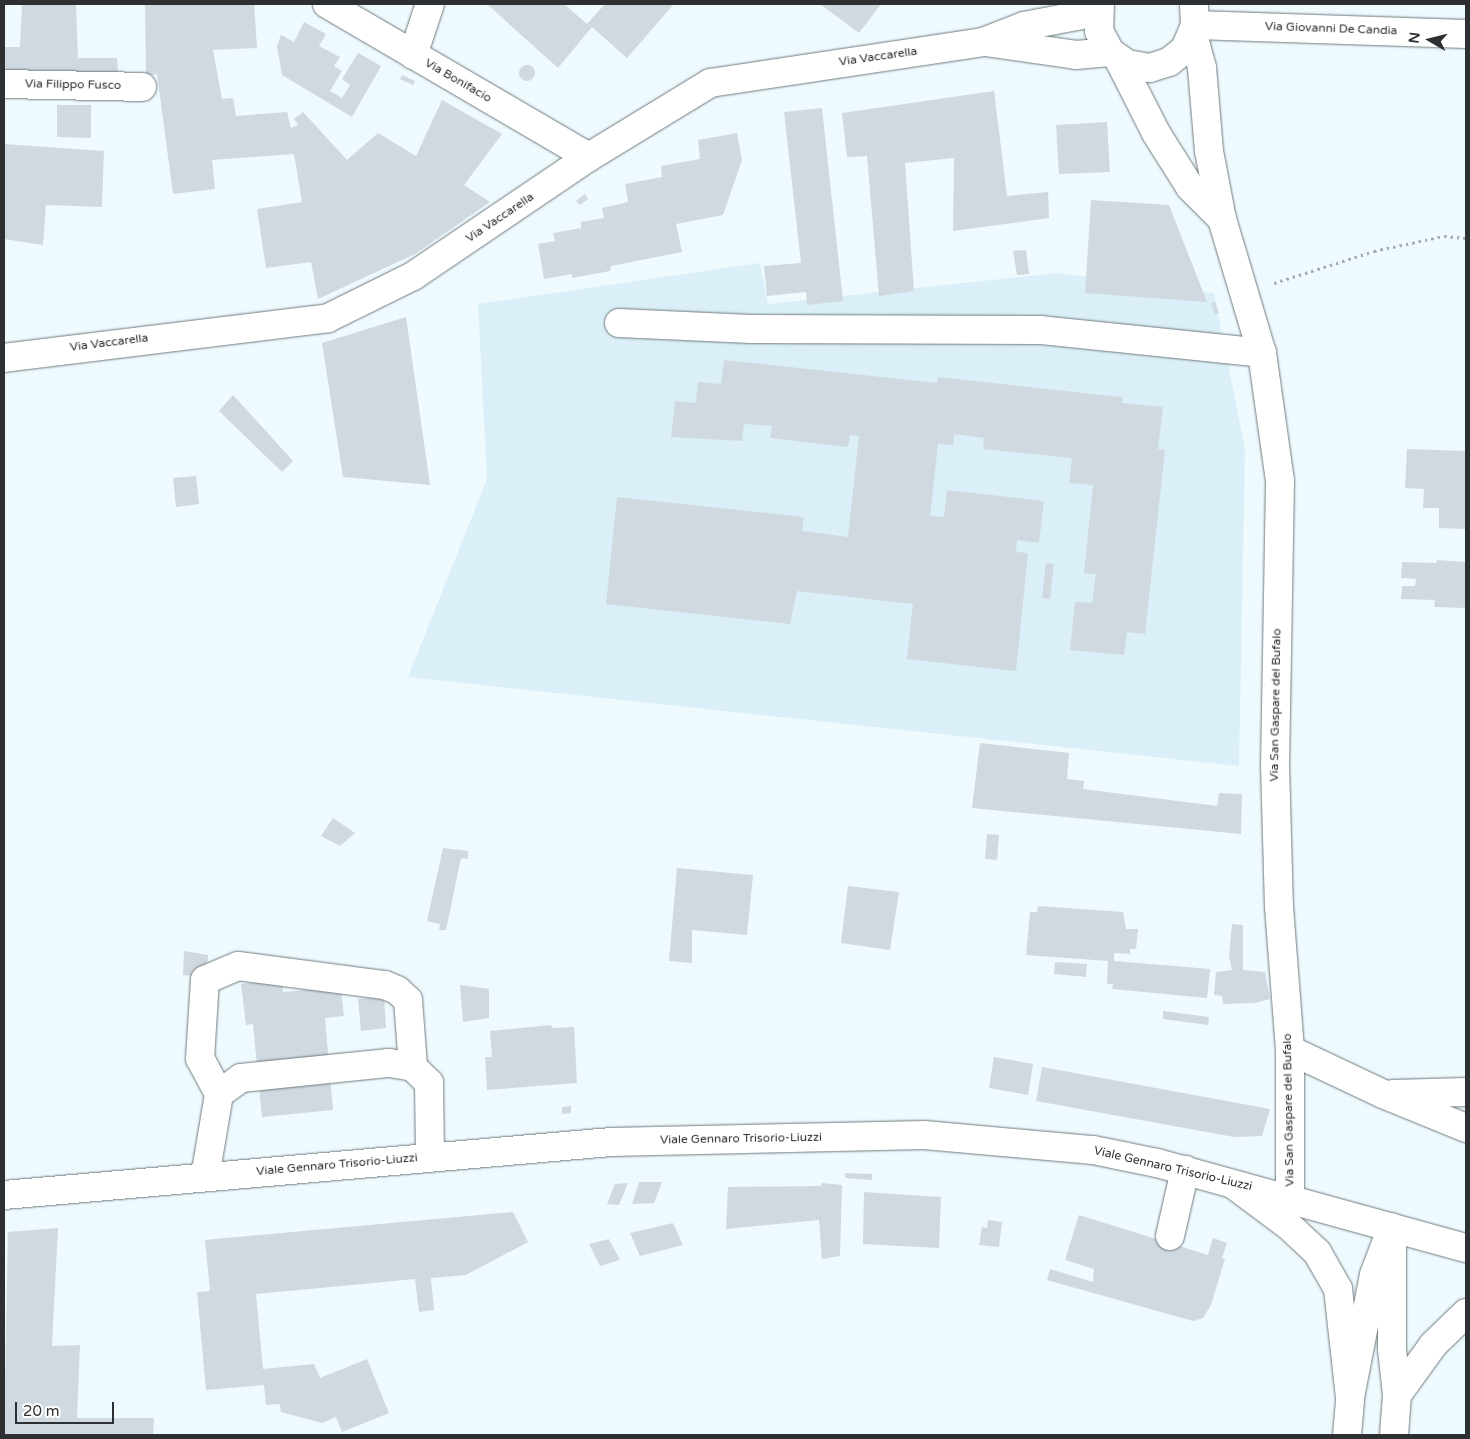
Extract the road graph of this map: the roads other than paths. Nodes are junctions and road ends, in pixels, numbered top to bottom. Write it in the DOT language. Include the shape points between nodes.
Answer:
graph roads {
  1 [pos="326,4"];
  2 [pos="430,4"];
  3 [pos="1027,4"];
  4 [pos="1094,7"];
  5 [pos="1194,21"];
  6 [pos="1466,34"];
  7 [pos="983,42"];
  8 [pos="413,55"];
  9 [pos="1115,56"];
  10 [pos="4,84"];
  11 [pos="142,87"];
  12 [pos="589,157"];
  13 [pos="1222,219"];
  14 [pos="619,323"];
  15 [pos="1262,353"];
  16 [pos="4,358"];
  17 [pos="1290,1050"];
  18 [pos="413,1066"];
  19 [pos="1466,1092"];
  20 [pos="219,1094"];
  21 [pos="1383,1094"];
  22 [pos="1466,1128"];
  23 [pos="430,1157"];
  24 [pos="1185,1170"];
  25 [pos="205,1177"];
  26 [pos="1230,1182"];
  27 [pos="4,1195"];
  28 [pos="1290,1198"];
  29 [pos="1392,1227"];
  30 [pos="1170,1236"];
  31 [pos="1466,1248"];
  32 [pos="1466,1313"];
  33 [pos="1396,1395"];
  34 [pos="1350,1397"];
  35 [pos="1347,1435"];
  36 [pos="1394,1435"];
  1 -- 8 [label="street, Via Bonifacio"];
  2 -- 8 [label="street"];
  3 -- 7 [label="street"];
  4 -- 7 [label="street, Via Vaccarella" via="1024,26"];
  4 -- 9 [label="street, Via San Gaspare del Bufalo" via="1099,31"];
  5 -- 6 [label="street, Via Giovanni De Candia"];
  5 -- 9 [label="street, Via Vaccarella" via="1179,55 1160,66 1136,66"];
  5 -- 13 [label="street, Via San Gaspare del Bufalo" via="1202,68 1209,151"];
  7 -- 9 [label="street, Via Vaccarella" via="1076,55"];
  7 -- 12 [label="street, Via Vaccarella" via="710,83"];
  8 -- 12 [label="street, Via Bonifacio"];
  9 -- 13 [label="street, Via San Gaspare del Bufalo" via="1156,133 1190,187"];
  10 -- 11 [label="street, Via Filippo Fusco"];
  12 -- 16 [label="street, Via Vaccarella" via="413,276 328,318"];
  13 -- 15 [label="street, Via San Gaspare del Bufalo"];
  14 -- 15 [label="street" via="751,329 1041,330"];
  15 -- 17 [label="street, Via San Gaspare del Bufalo" via="1280,480 1275,765 1279,907"];
  17 -- 21 [label="street"];
  17 -- 28 [label="street, Via San Gaspare del Bufalo"];
  18 -- 20 [label="street" via="389,1063 241,1078"];
  18 -- 20 [label="street" via="408,1000 397,990 385,985 238,966 204,980 200,1059"];
  18 -- 23 [label="street" via="429,1083"];
  19 -- 21 [label="street"];
  20 -- 25 [label="street"];
  21 -- 22 [label="street"];
  23 -- 24 [label="street, Viale Gennaro Trisorio-Liuzzi" via="611,1142 924,1134 1093,1150"];
  23 -- 25 [label="street, Viale Gennaro Trisorio-Liuzzi"];
  24 -- 26 [label="street, Viale Gennaro Trisorio-Liuzzi"];
  24 -- 30 [label="street"];
  25 -- 27 [label="street, Viale Gennaro Trisorio-Liuzzi"];
  26 -- 28 [label="street, Viale Gennaro Trisorio-Liuzzi"];
  26 -- 34 [label="street" via="1290,1226 1318,1252 1338,1289"];
  28 -- 29 [label="street, Viale Gennaro Trisorio-Liuzzi"];
  29 -- 31 [label="street, Viale Gennaro Trisorio-Liuzzi"];
  29 -- 33 [label="street" via="1392,1349"];
  29 -- 34 [label="street" via="1374,1275"];
  32 -- 33 [label="street" via="1433,1345"];
  33 -- 36 [label="street"];
  34 -- 35 [label="street"];
}
